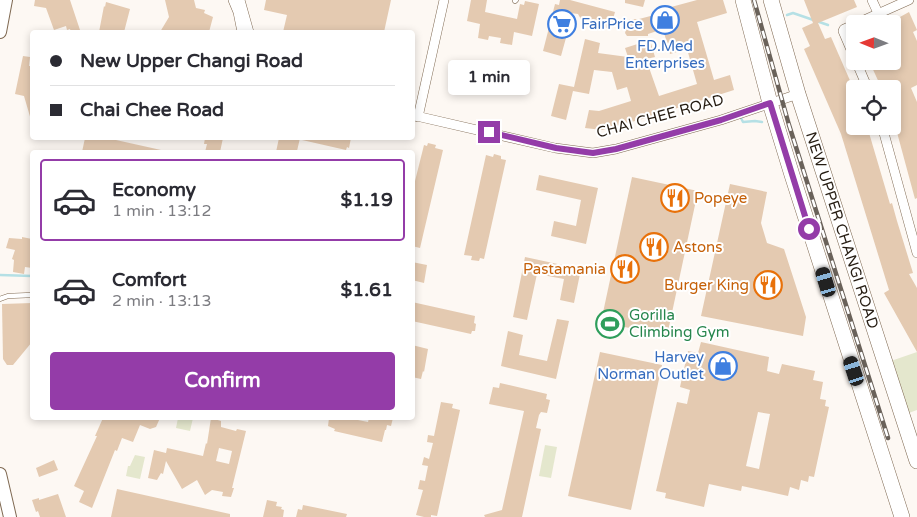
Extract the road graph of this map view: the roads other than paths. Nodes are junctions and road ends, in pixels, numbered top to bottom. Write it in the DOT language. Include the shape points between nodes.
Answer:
graph roads {
  1 [pos="6,0"];
  2 [pos="233,0"];
  3 [pos="240,0"];
  4 [pos="444,0"];
  5 [pos="743,0"];
  6 [pos="771,0"];
  7 [pos="872,0"];
  8 [pos="909,0"];
  9 [pos="914,0"];
  10 [pos="917,6"];
  11 [pos="878,13"];
  12 [pos="874,15"];
  13 [pos="242,30"];
  14 [pos="248,30"];
  15 [pos="0,32"];
  16 [pos="797,92"];
  17 [pos="769,101"];
  18 [pos="416,114"];
  19 [pos="884,135"];
  20 [pos="917,253"];
  21 [pos="30,295"];
  22 [pos="0,299"];
  23 [pos="917,461"];
  24 [pos="0,474"];
  25 [pos="10,517"];
  26 [pos="902,517"];
  1 -- 15 [label="street"];
  2 -- 13 [label="street"];
  3 -- 14 [label="street"];
  4 -- 18 [label="street"];
  5 -- 17 [label="main road, NEW UPPER CHANGI ROAD"];
  6 -- 16 [label="main road, NEW UPPER CHANGI ROAD"];
  7 -- 11 [label="street"];
  8 -- 11 [label="street"];
  9 -- 10 [label="street"];
  11 -- 12 [label="street"];
  16 -- 17 [label="street, CHAI CHEE ROAD"];
  16 -- 23 [label="main road, NEW UPPER CHANGI ROAD"];
  17 -- 18 [label="street, CHAI CHEE ROAD" via="721,120 593,153 556,148"];
  17 -- 26 [label="main road, NEW UPPER CHANGI ROAD"];
  19 -- 20 [label="street"];
  21 -- 22 [label="lane"];
  24 -- 25 [label="street"];
}
